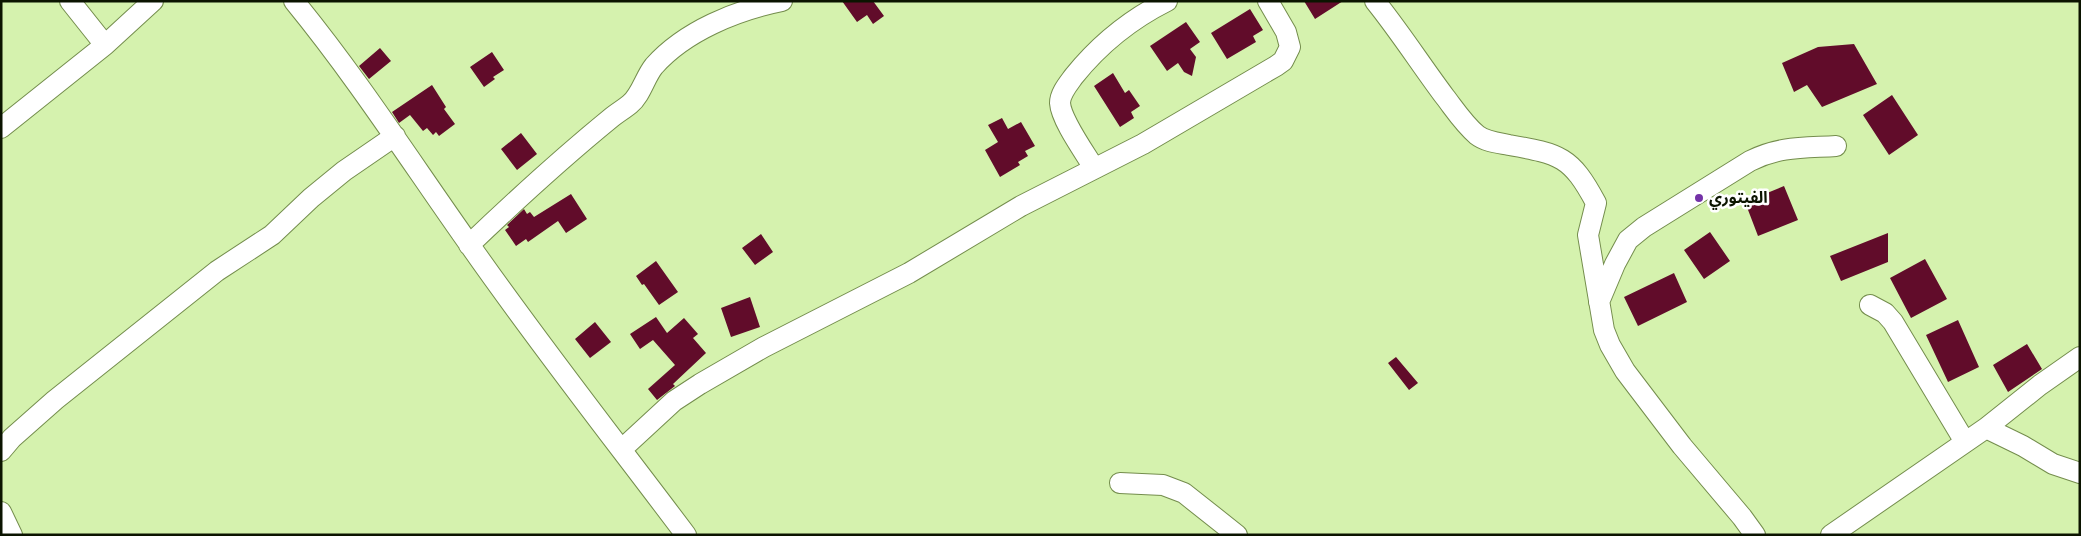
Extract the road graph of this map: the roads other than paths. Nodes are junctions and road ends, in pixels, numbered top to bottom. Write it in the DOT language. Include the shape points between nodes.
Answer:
graph roads {
  1 [pos="70,1"];
  2 [pos="153,1"];
  3 [pos="294,1"];
  4 [pos="782,1"];
  5 [pos="1167,1"];
  6 [pos="1268,1"];
  7 [pos="1375,1"];
  8 [pos="105,45"];
  9 [pos="1,128"];
  10 [pos="395,136"];
  11 [pos="1836,146"];
  12 [pos="1094,168"];
  13 [pos="469,245"];
  14 [pos="1599,302"];
  15 [pos="1870,304"];
  16 [pos="2080,356"];
  17 [pos="1986,428"];
  18 [pos="1965,442"];
  19 [pos="622,449"];
  20 [pos="1,451"];
  21 [pos="2080,473"];
  22 [pos="1120,483"];
  23 [pos="1,512"];
  24 [pos="12,535"];
  25 [pos="686,535"];
  26 [pos="1237,535"];
  27 [pos="1754,535"];
  28 [pos="1831,535"];
  1 -- 8 [label="street"];
  2 -- 8 [label="street"];
  3 -- 10 [label="street"];
  4 -- 13 [label="street" via="744,11 676,45 645,78 630,104 502,212"];
  5 -- 12 [label="street" via="1107,40 1078,71 1060,99 1070,128"];
  6 -- 12 [label="street" via="1289,39 1290,47 1283,61 1143,144"];
  7 -- 14 [label="street" via="1436,85 1479,136 1560,157 1574,168 1596,203 1588,235"];
  8 -- 9 [label="street"];
  10 -- 13 [label="street"];
  10 -- 20 [label="street" via="344,171 272,234 218,271 55,400"];
  11 -- 14 [label="street" via="1768,152 1644,227 1628,240 1614,264"];
  12 -- 19 [label="street" via="1021,206 909,273 764,347 700,384 674,401"];
  13 -- 19 [label="street"];
  14 -- 27 [label="street" via="1604,330 1626,371"];
  15 -- 18 [label="street" via="1893,322"];
  16 -- 17 [label="street"];
  17 -- 18 [label="street"];
  17 -- 21 [label="street" via="2052,464"];
  18 -- 28 [label="street"];
  19 -- 25 [label="street"];
  22 -- 26 [label="street" via="1163,486 1184,493"];
  23 -- 24 [label="street"];
}
